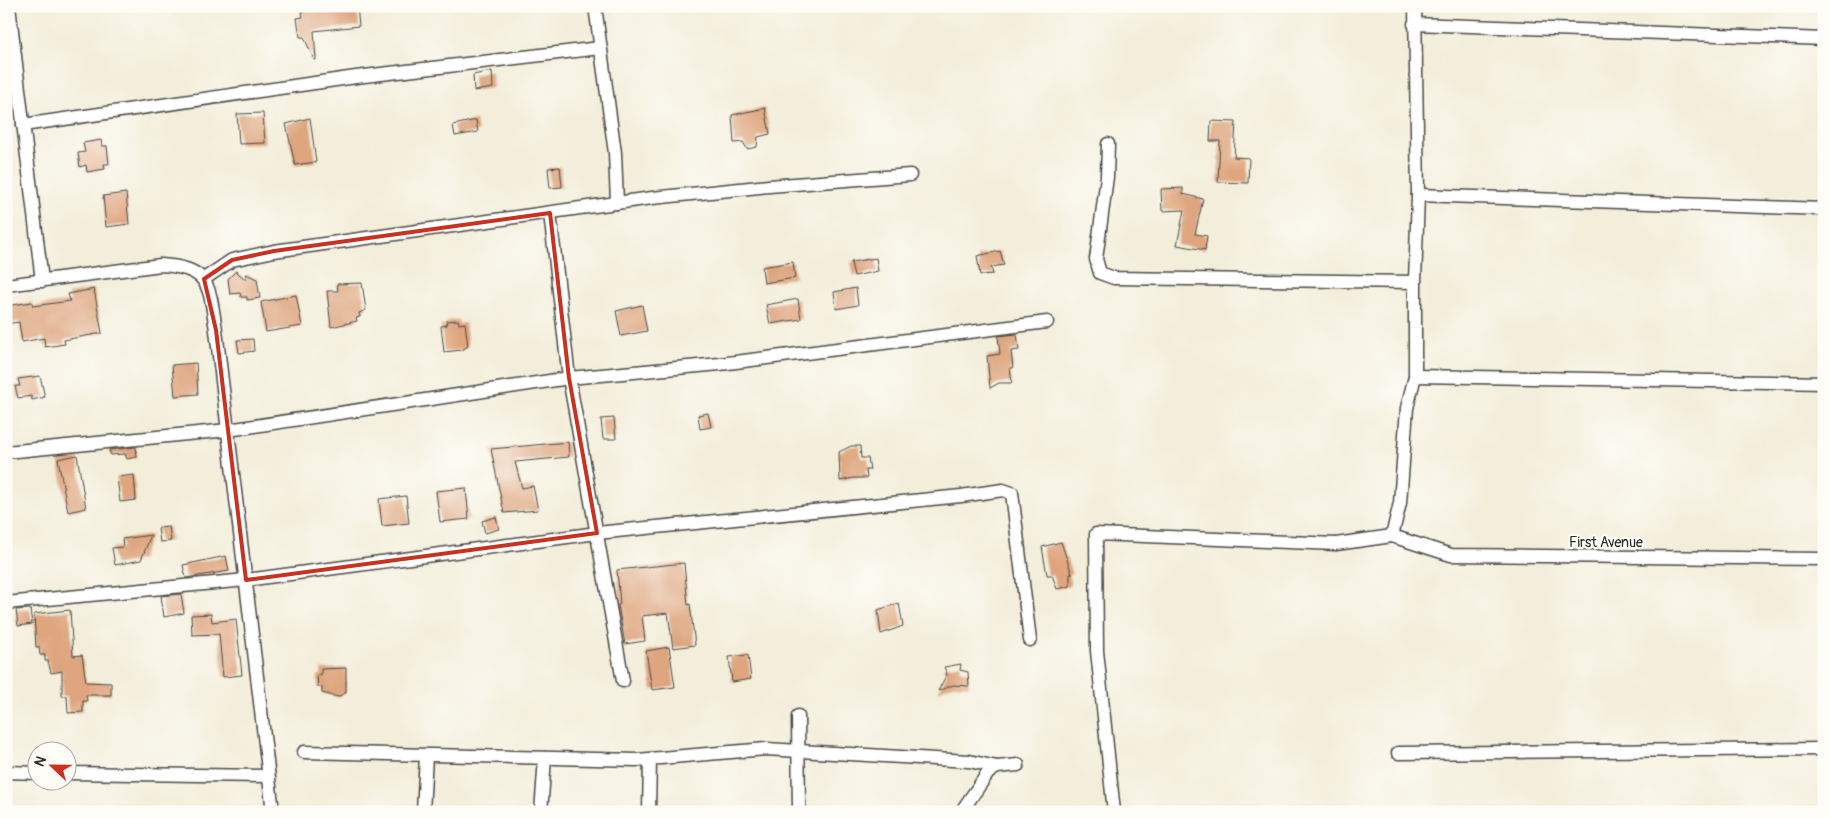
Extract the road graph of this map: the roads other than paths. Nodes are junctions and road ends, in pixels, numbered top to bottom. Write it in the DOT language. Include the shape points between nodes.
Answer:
graph roads {
  1 [pos="9,6"];
  2 [pos="596,6"];
  3 [pos="1415,6"];
  4 [pos="1414,24"];
  5 [pos="1824,39"];
  6 [pos="600,48"];
  7 [pos="11,61"];
  8 [pos="23,125"];
  9 [pos="1108,144"];
  10 [pos="910,175"];
  11 [pos="1418,195"];
  12 [pos="617,203"];
  13 [pos="1824,209"];
  14 [pos="550,214"];
  15 [pos="204,279"];
  16 [pos="42,281"];
  17 [pos="1414,282"];
  18 [pos="6,285"];
  19 [pos="1047,322"];
  20 [pos="1415,376"];
  21 [pos="569,378"];
  22 [pos="1824,383"];
  23 [pos="228,430"];
  24 [pos="6,452"];
  25 [pos="597,533"];
  26 [pos="1392,536"];
  27 [pos="1824,559"];
  28 [pos="246,580"];
  29 [pos="6,603"];
  30 [pos="1030,640"];
  31 [pos="623,681"];
  32 [pos="798,716"];
  33 [pos="1824,749"];
  34 [pos="304,752"];
  35 [pos="798,752"];
  36 [pos="1398,753"];
  37 [pos="426,756"];
  38 [pos="545,758"];
  39 [pos="650,759"];
  40 [pos="1018,765"];
  41 [pos="997,767"];
  42 [pos="6,772"];
  43 [pos="28,772"];
  44 [pos="78,773"];
  45 [pos="268,776"];
  46 [pos="272,812"];
  47 [pos="423,812"];
  48 [pos="541,812"];
  49 [pos="649,812"];
  50 [pos="800,812"];
  51 [pos="961,812"];
  52 [pos="1114,812"];
  1 -- 7 [label="street"];
  2 -- 6 [label="street"];
  3 -- 4 [label="street"];
  4 -- 5 [label="street"];
  4 -- 11 [label="street"];
  6 -- 8 [label="street" via="356,77"];
  6 -- 12 [label="street" via="615,153"];
  7 -- 8 [label="street"];
  8 -- 16 [label="street"];
  9 -- 17 [label="street" via="1096,259 1100,273 1114,278"];
  10 -- 12 [label="street"];
  11 -- 13 [label="street"];
  11 -- 17 [label="street"];
  12 -- 14 [label="street"];
  14 -- 15 [label="street" via="274,251 232,260"];
  14 -- 21 [label="street"];
  15 -- 16 [label="street" via="187,268 161,265"];
  15 -- 23 [label="street" via="216,330"];
  16 -- 18 [label="street"];
  17 -- 20 [label="street"];
  19 -- 21 [label="street" via="730,363"];
  20 -- 22 [label="street"];
  20 -- 26 [label="street" via="1407,408 1400,503"];
  21 -- 23 [label="street"];
  21 -- 25 [label="street"];
  23 -- 24 [label="street"];
  23 -- 28 [label="street"];
  25 -- 28 [label="street"];
  25 -- 30 [label="street" via="1003,490 1012,493"];
  25 -- 31 [label="street"];
  26 -- 27 [label="street, First Avenue" via="1451,555"];
  26 -- 52 [label="street" via="1336,544 1096,534 1097,651"];
  28 -- 29 [label="street"];
  28 -- 45 [label="street"];
  32 -- 35 [label="street"];
  33 -- 36 [label="street"];
  34 -- 37 [label="street"];
  35 -- 39 [label="street" via="766,749"];
  35 -- 41 [label="street" via="970,761"];
  35 -- 50 [label="street"];
  37 -- 38 [label="street"];
  37 -- 47 [label="street"];
  38 -- 39 [label="street"];
  38 -- 48 [label="street"];
  39 -- 49 [label="street"];
  40 -- 41 [label="street"];
  41 -- 51 [label="street" via="988,773"];
  42 -- 43 [label="street"];
  44 -- 45 [label="street"];
  45 -- 46 [label="street"];
}
